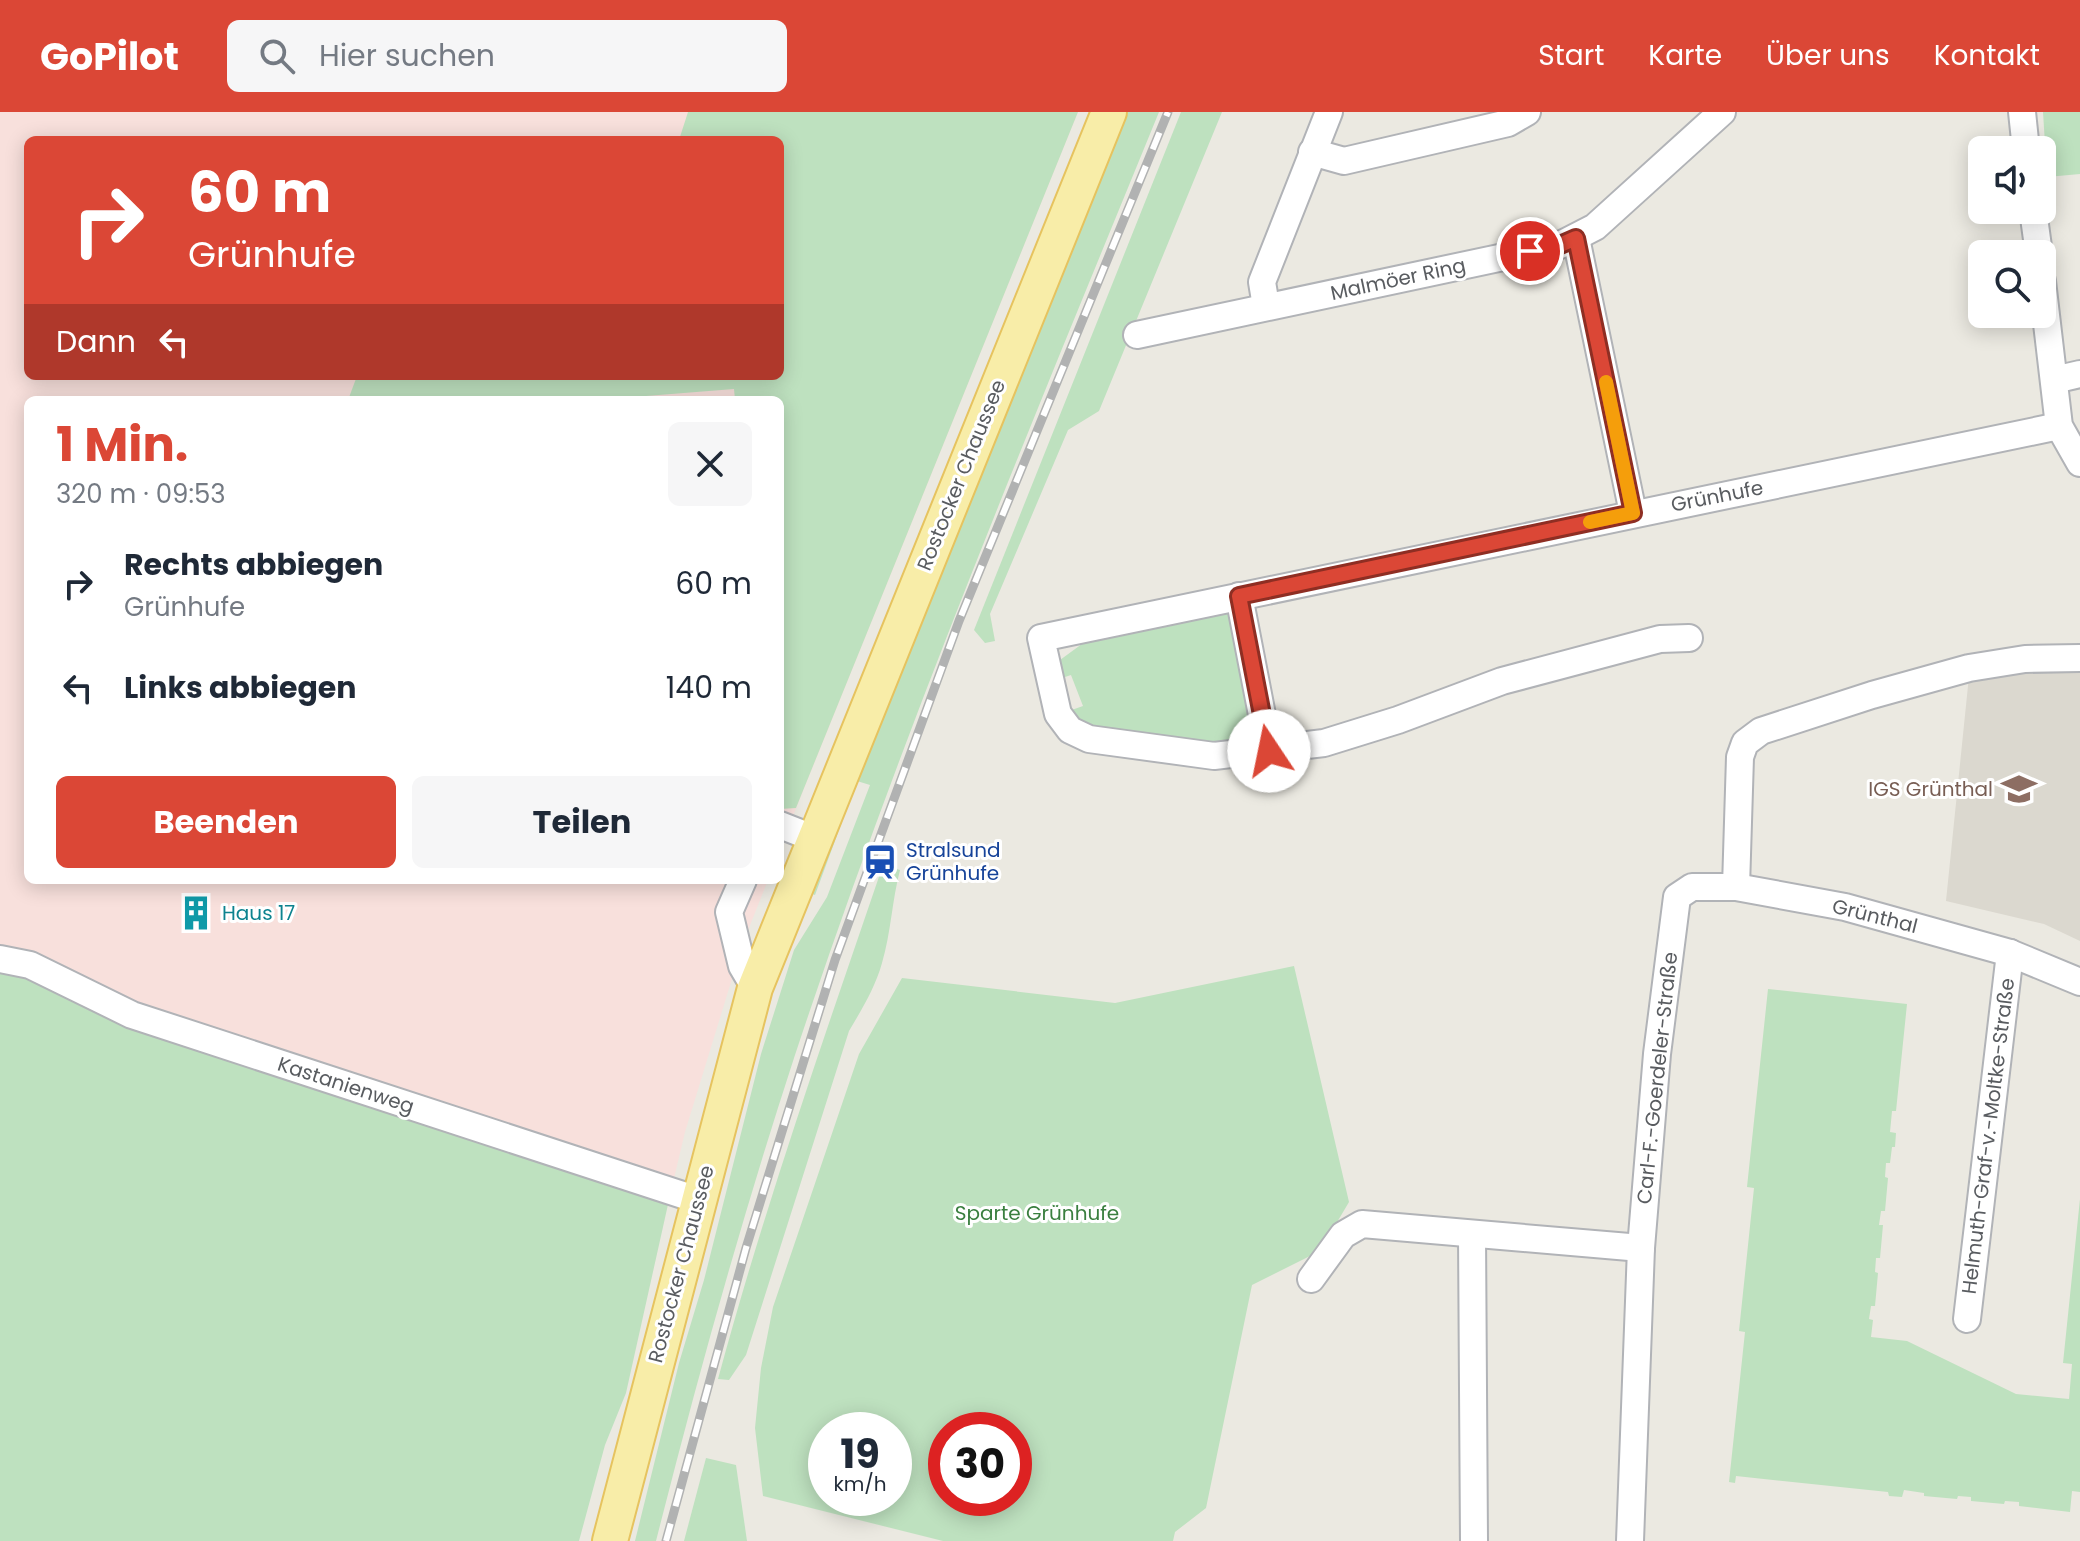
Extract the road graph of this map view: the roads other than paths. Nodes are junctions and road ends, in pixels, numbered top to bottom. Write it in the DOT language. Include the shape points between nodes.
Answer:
graph roads {
  1 [pos="1109,112"];
  2 [pos="1329,112"];
  3 [pos="1527,112"];
  4 [pos="1722,112"];
  5 [pos="2022,112"];
  6 [pos="2025,136"];
  7 [pos="1312,152"];
  8 [pos="1576,238"];
  9 [pos="1266,306"];
  10 [pos="2048,328"];
  11 [pos="1137,335"];
  12 [pos="2080,374"];
  13 [pos="2054,380"];
  14 [pos="2059,426"];
  15 [pos="2080,463"];
  16 [pos="1633,513"];
  17 [pos="1239,596"];
  18 [pos="1689,638"];
  19 [pos="2080,658"];
  20 [pos="1269,751"];
  21 [pos="784,827"];
  22 [pos="813,838"];
  23 [pos="741,884"];
  24 [pos="1736,887"];
  25 [pos="1675,908"];
  26 [pos="2010,953"];
  27 [pos="0,959"];
  28 [pos="2080,982"];
  29 [pos="755,988"];
  30 [pos="698,1200"];
  31 [pos="1472,1234"];
  32 [pos="1641,1248"];
  33 [pos="1311,1279"];
  34 [pos="1967,1319"];
  35 [pos="610,1541"];
  36 [pos="1474,1541"];
  37 [pos="1630,1541"];
  1 -- 22 [label="main road, Rostocker Chaussee"];
  2 -- 7 [label="street"];
  3 -- 7 [label="street" via="1508,123 1344,161"];
  4 -- 8 [label="street, Malmöer Ring" via="1595,227"];
  5 -- 6 [label="street"];
  7 -- 9 [label="street" via="1262,282"];
  8 -- 9 [label="street, Malmöer Ring"];
  8 -- 16 [label="street"];
  9 -- 11 [label="street, Malmöer Ring"];
  10 -- 13 [label="street"];
  12 -- 13 [label="street"];
  13 -- 14 [label="street"];
  14 -- 15 [label="street"];
  14 -- 16 [label="street, Grünhufe"];
  16 -- 17 [label="street, Grünhufe"];
  17 -- 20 [label="street"];
  17 -- 20 [label="street, Grünhufe" via="1041,638 1058,714 1070,730 1089,739 1214,756"];
  18 -- 20 [label="street, Grünhufe" via="1660,639 1591,656 1324,743"];
  19 -- 24 [label="street" via="1969,668 1761,731 1745,743 1740,757"];
  21 -- 22 [label="street"];
  22 -- 29 [label="main road, Rostocker Chaussee"];
  23 -- 29 [label="street" via="729,912 742,966"];
  24 -- 25 [label="street, Grünthal" via="1692,887 1677,897"];
  24 -- 26 [label="street, Grünthal" via="1845,907"];
  25 -- 32 [label="street, Carl-F.-Goerdeler-Straße"];
  26 -- 28 [label="street, Grünthal"];
  26 -- 34 [label="street, Helmuth-Graf-v.-Moltke-Straße"];
  27 -- 30 [label="street, Kastanienweg" via="30,965 132,1015"];
  29 -- 30 [label="main road, Rostocker Chaussee"];
  30 -- 35 [label="main road, Rostocker Chaussee"];
  31 -- 32 [label="street"];
  31 -- 33 [label="street" via="1362,1224 1343,1235"];
  31 -- 36 [label="street"];
  32 -- 37 [label="street, Carl-F.-Goerdeler-Straße"];
}
